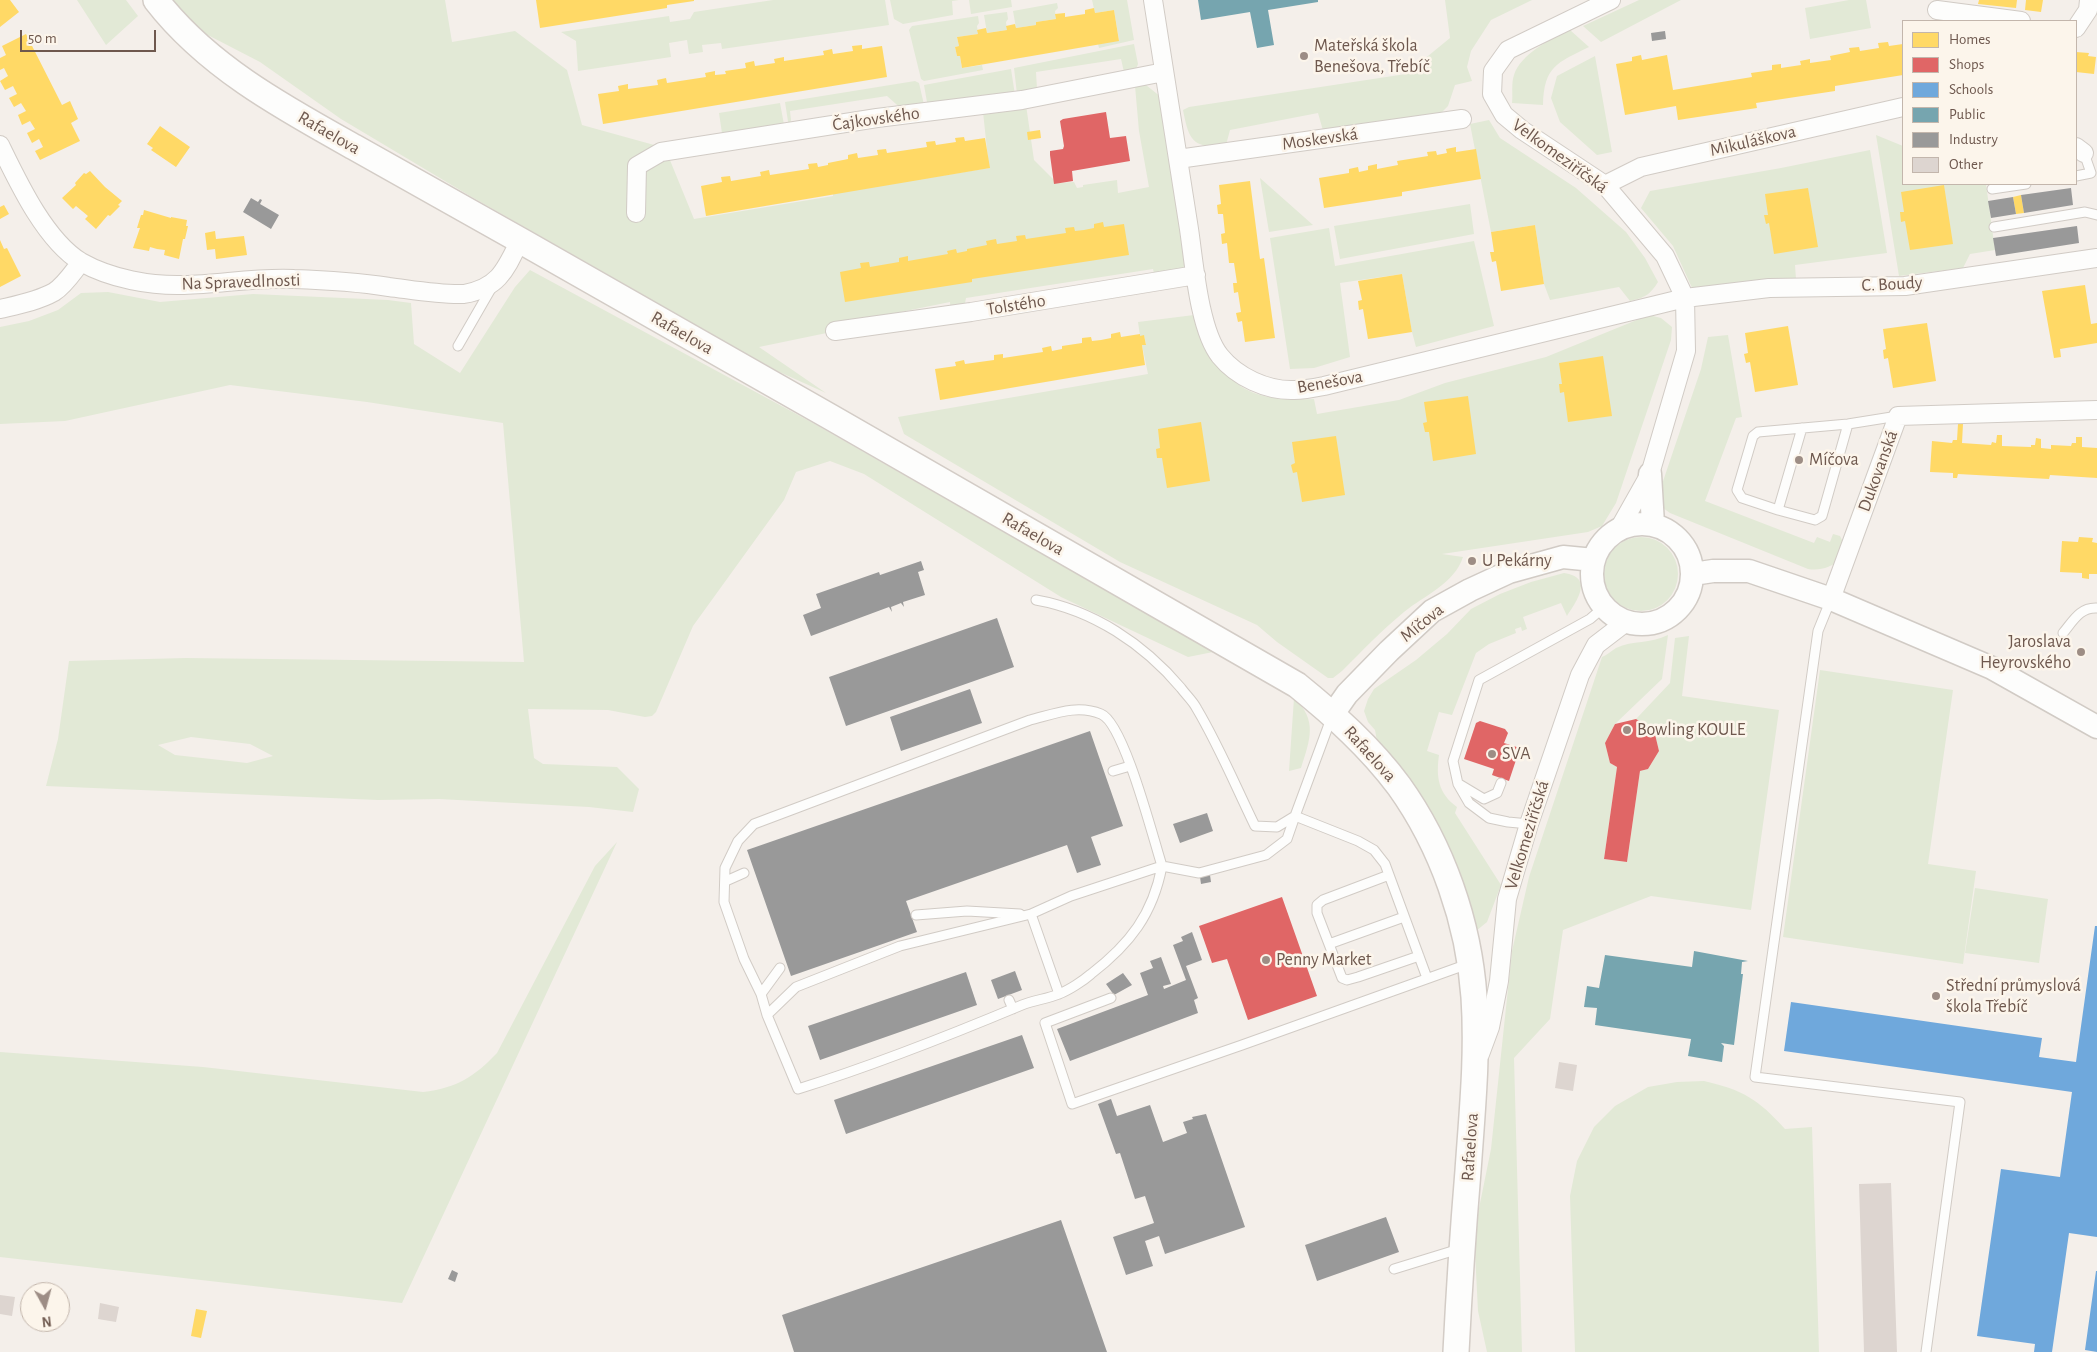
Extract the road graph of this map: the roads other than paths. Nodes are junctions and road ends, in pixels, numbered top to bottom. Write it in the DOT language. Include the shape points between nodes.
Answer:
graph roads {
  1 [pos="156,0"];
  2 [pos="1154,0"];
  3 [pos="1611,0"];
  4 [pos="2092,7"];
  5 [pos="1937,10"];
  6 [pos="2013,20"];
  7 [pos="2077,27"];
  8 [pos="1164,72"];
  9 [pos="1902,107"];
  10 [pos="1462,119"];
  11 [pos="0,145"];
  12 [pos="2080,150"];
  13 [pos="1178,159"];
  14 [pos="2077,176"];
  15 [pos="1605,185"];
  16 [pos="2019,185"];
  17 [pos="1992,189"];
  18 [pos="636,213"];
  19 [pos="2097,215"];
  20 [pos="1994,227"];
  21 [pos="520,240"];
  22 [pos="2097,258"];
  23 [pos="81,262"];
  24 [pos="1196,275"];
  25 [pos="494,283"];
  26 [pos="1685,298"];
  27 [pos="0,310"];
  28 [pos="835,331"];
  29 [pos="458,346"];
  30 [pos="2097,410"];
  31 [pos="1898,416"];
  32 [pos="1848,424"];
  33 [pos="1802,428"];
  34 [pos="1650,474"];
  35 [pos="1778,510"];
  36 [pos="1653,524"];
  37 [pos="1619,529"];
  38 [pos="1594,560"];
  39 [pos="1693,574"];
  40 [pos="1831,599"];
  41 [pos="1036,600"];
  42 [pos="1604,607"];
  43 [pos="2097,608"];
  44 [pos="1626,622"];
  45 [pos="2063,633"];
  46 [pos="1333,714"];
  47 [pos="2097,727"];
  48 [pos="1130,766"];
  49 [pos="1113,771"];
  50 [pos="1501,783"];
  51 [pos="1458,784"];
  52 [pos="1295,816"];
  53 [pos="1529,824"];
  54 [pos="1162,866"];
  55 [pos="744,873"];
  56 [pos="1389,875"];
  57 [pos="726,881"];
  58 [pos="1031,914"];
  59 [pos="916,915"];
  60 [pos="1404,917"];
  61 [pos="1329,944"];
  62 [pos="1419,956"];
  63 [pos="1470,963"];
  64 [pos="780,968"];
  65 [pos="1427,978"];
  66 [pos="761,994"];
  67 [pos="1059,994"];
  68 [pos="1112,998"];
  69 [pos="1010,1000"];
  70 [pos="1013,1009"];
  71 [pos="767,1015"];
  72 [pos="1474,1069"];
  73 [pos="1462,1248"];
  74 [pos="1394,1269"];
  75 [pos="1456,1352"];
  76 [pos="1926,1352"];
  1 -- 21 [label="main road, Rafaelova" via="205,52 250,85"];
  2 -- 8 [label="street, Benešova"];
  3 -- 15 [label="street, Velkomeziříčská" via="1508,50 1493,71 1492,94 1504,115 1522,130"];
  4 -- 7 [label="street"];
  5 -- 6 [label="street"];
  8 -- 13 [label="street, Benešova"];
  8 -- 18 [label="street, Čajkovského" via="1022,100 878,118 661,152 637,166"];
  9 -- 15 [label="street, Mikuláškova" via="1641,167"];
  10 -- 13 [label="street, Moskevská"];
  11 -- 23 [label="street, Na Spravedlnosti" via="46,228"];
  12 -- 14 [label="lane" via="2091,173"];
  13 -- 24 [label="street, Benešova"];
  15 -- 26 [label="street, Velkomeziříčská" via="1665,256"];
  16 -- 17 [label="lane"];
  19 -- 20 [label="lane" via="2085,212"];
  21 -- 25 [label="street, Na Spravedlnosti" via="506,269"];
  21 -- 46 [label="main road, Rafaelova" via="1297,685"];
  22 -- 26 [label="street, C. Boudy" via="1905,286 1769,288"];
  23 -- 25 [label="street, Na Spravedlnosti" via="127,279 164,284 292,279 346,281 457,295 473,293"];
  23 -- 27 [label="street" via="54,292"];
  24 -- 26 [label="street, Benešova" via="1207,331 1220,355 1234,370 1260,384 1292,390 1324,386"];
  24 -- 28 [label="street, Tolstého"];
  25 -- 29 [label="lane"];
  26 -- 34 [label="street, Velkomeziříčská" via="1686,352"];
  30 -- 31 [label="street, Dukovanská"];
  31 -- 32 [label="lane"];
  31 -- 40 [label="street, Dukovanská"];
  32 -- 33 [label="lane"];
  32 -- 35 [label="lane" via="1822,516 1816,520"];
  33 -- 35 [label="lane"];
  33 -- 35 [label="lane" via="1758,432 1753,436 1739,495"];
  34 -- 36 [label="street"];
  34 -- 37 [label="street, Velkomeziříčská"];
  36 -- 37 [label="street, Velkomeziříčská"];
  36 -- 39 [label="street" via="1669,530 1682,542 1690,557"];
  37 -- 38 [label="street, Velkomeziříčská" via="1601,544"];
  38 -- 42 [label="street" via="1595,592"];
  38 -- 46 [label="street, Míčova" via="1564,557 1509,572 1432,611 1347,694"];
  39 -- 40 [label="street" via="1749,571"];
  39 -- 44 [label="street" via="1691,589 1684,603 1672,615 1658,622"];
  40 -- 47 [label="street" via="1992,668"];
  40 -- 76 [label="lane" via="1818,631 1755,1077 1960,1102"];
  41 -- 52 [label="lane" via="1095,618 1140,647 1170,674 1196,707 1255,826 1277,827"];
  42 -- 44 [label="street"];
  42 -- 51 [label="lane" via="1590,619 1479,680 1453,761"];
  43 -- 45 [label="lane" via="2081,612"];
  44 -- 53 [label="street, Velkomeziříčská" via="1596,645 1580,675"];
  46 -- 52 [label="lane"];
  46 -- 63 [label="main road, Rafaelova" via="1365,745 1398,785 1430,838 1453,894"];
  48 -- 49 [label="lane"];
  48 -- 54 [label="lane"];
  48 -- 57 [label="lane" via="1120,738 1103,714 1078,708 1030,720 754,824 738,841 725,868"];
  50 -- 51 [label="lane" via="1497,793 1484,799"];
  51 -- 53 [label="lane" via="1469,803 1489,818"];
  52 -- 54 [label="lane" via="1287,839 1266,855 1199,873"];
  52 -- 56 [label="lane" via="1358,840 1374,850"];
  53 -- 72 [label="street, Velkomeziříčská" via="1507,899 1499,980 1490,1027"];
  54 -- 58 [label="lane" via="1071,896"];
  54 -- 67 [label="lane" via="1158,889 1148,912 1129,940 1090,975"];
  55 -- 57 [label="lane"];
  56 -- 60 [label="lane"];
  56 -- 61 [label="lane" via="1317,905 1317,914"];
  57 -- 66 [label="lane" via="724,902 744,959"];
  58 -- 59 [label="lane" via="968,911"];
  58 -- 67 [label="lane"];
  58 -- 71 [label="lane" via="900,946 796,987"];
  60 -- 61 [label="lane"];
  60 -- 62 [label="lane"];
  61 -- 62 [label="lane" via="1342,978 1348,980"];
  62 -- 65 [label="lane"];
  63 -- 65 [label="lane"];
  63 -- 72 [label="main road, Rafaelova" via="1474,998"];
  64 -- 66 [label="lane"];
  65 -- 68 [label="lane" via="1072,1104 1045,1023"];
  66 -- 71 [label="lane"];
  67 -- 70 [label="lane"];
  69 -- 70 [label="lane"];
  70 -- 71 [label="lane" via="868,1067 798,1089"];
  72 -- 73 [label="main road, Rafaelova"];
  73 -- 74 [label="lane"];
  73 -- 75 [label="main road, Rafaelova"];
}
